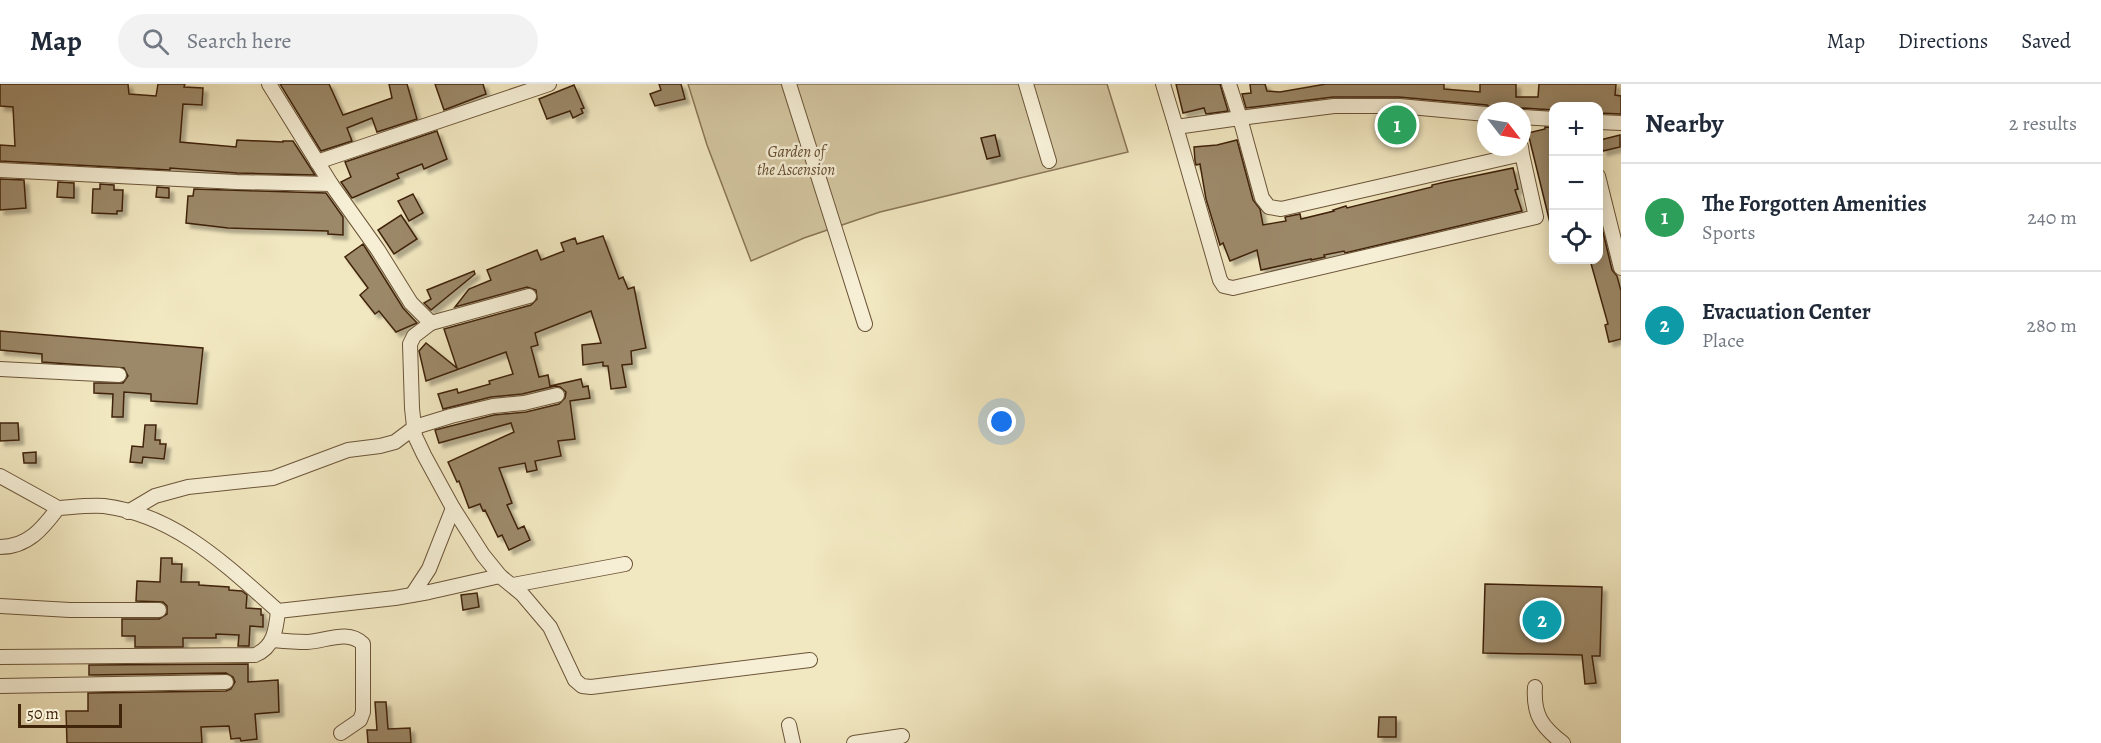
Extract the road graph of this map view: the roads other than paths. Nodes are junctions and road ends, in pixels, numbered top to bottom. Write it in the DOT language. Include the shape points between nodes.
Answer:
graph roads {
  1 [pos="269,84"];
  2 [pos="549,84"];
  3 [pos="789,84"];
  4 [pos="1026,84"];
  5 [pos="1163,84"];
  6 [pos="1229,84"];
  7 [pos="1477,113"];
  8 [pos="1240,118"];
  9 [pos="1531,118"];
  10 [pos="1549,119"];
  11 [pos="1603,122"];
  12 [pos="1621,123"];
  13 [pos="1176,127"];
  14 [pos="1501,156"];
  15 [pos="1523,156"];
  16 [pos="1048,161"];
  17 [pos="317,162"];
  18 [pos="0,170"];
  19 [pos="331,184"];
  20 [pos="1603,193"];
  21 [pos="1621,268"];
  22 [pos="529,296"];
  23 [pos="431,323"];
  24 [pos="865,324"];
  25 [pos="0,369"];
  26 [pos="120,375"];
  27 [pos="557,395"];
  28 [pos="415,427"];
  29 [pos="0,476"];
  30 [pos="58,508"];
  31 [pos="453,508"];
  32 [pos="128,513"];
  33 [pos="0,547"];
  34 [pos="625,564"];
  35 [pos="500,576"];
  36 [pos="513,585"];
  37 [pos="412,595"];
  38 [pos="0,606"];
  39 [pos="159,610"];
  40 [pos="278,611"];
  41 [pos="273,640"];
  42 [pos="0,657"];
  43 [pos="810,660"];
  44 [pos="226,682"];
  45 [pos="0,686"];
  46 [pos="1535,687"];
  47 [pos="789,725"];
  48 [pos="341,733"];
  49 [pos="902,736"];
  50 [pos="793,743"];
  51 [pos="854,743"];
  52 [pos="1563,743"];
  1 -- 17 [label="street"];
  2 -- 17 [label="street"];
  3 -- 24 [label="street"];
  4 -- 16 [label="street"];
  5 -- 13 [label="street"];
  6 -- 8 [label="street"];
  7 -- 8 [label="street" via="1399,106 1334,106"];
  8 -- 13 [label="street"];
  8 -- 14 [label="street" via="1262,198 1275,209"];
  9 -- 10 [label="street"];
  11 -- 12 [label="street"];
  13 -- 15 [label="street" via="1220,280 1224,286 1233,288 1536,217"];
  17 -- 19 [label="street"];
  18 -- 19 [label="street"];
  19 -- 23 [label="street" via="411,303"];
  20 -- 21 [label="street"];
  22 -- 23 [label="street"];
  23 -- 28 [label="street" via="410,344"];
  25 -- 26 [label="street"];
  27 -- 28 [label="street" via="480,409"];
  28 -- 31 [label="street" via="424,456"];
  28 -- 32 [label="street" via="395,442 348,450 273,478 188,487 155,496"];
  29 -- 30 [label="street"];
  30 -- 32 [label="street" via="103,506"];
  30 -- 33 [label="street" via="42,529 25,542"];
  31 -- 35 [label="street"];
  31 -- 37 [label="street" via="429,569"];
  32 -- 40 [label="street" via="174,529 212,553"];
  34 -- 36 [label="street"];
  35 -- 36 [label="street"];
  35 -- 37 [label="street"];
  36 -- 43 [label="street" via="550,627 575,680 582,686"];
  37 -- 40 [label="street"];
  38 -- 39 [label="street"];
  40 -- 41 [label="street"];
  41 -- 42 [label="street" via="255,655"];
  41 -- 48 [label="street" via="309,642 348,636 363,644 363,712 360,720"];
  44 -- 45 [label="street"];
  46 -- 52 [label="street" via="1540,722"];
  47 -- 50 [label="street"];
  49 -- 51 [label="street"];
}
